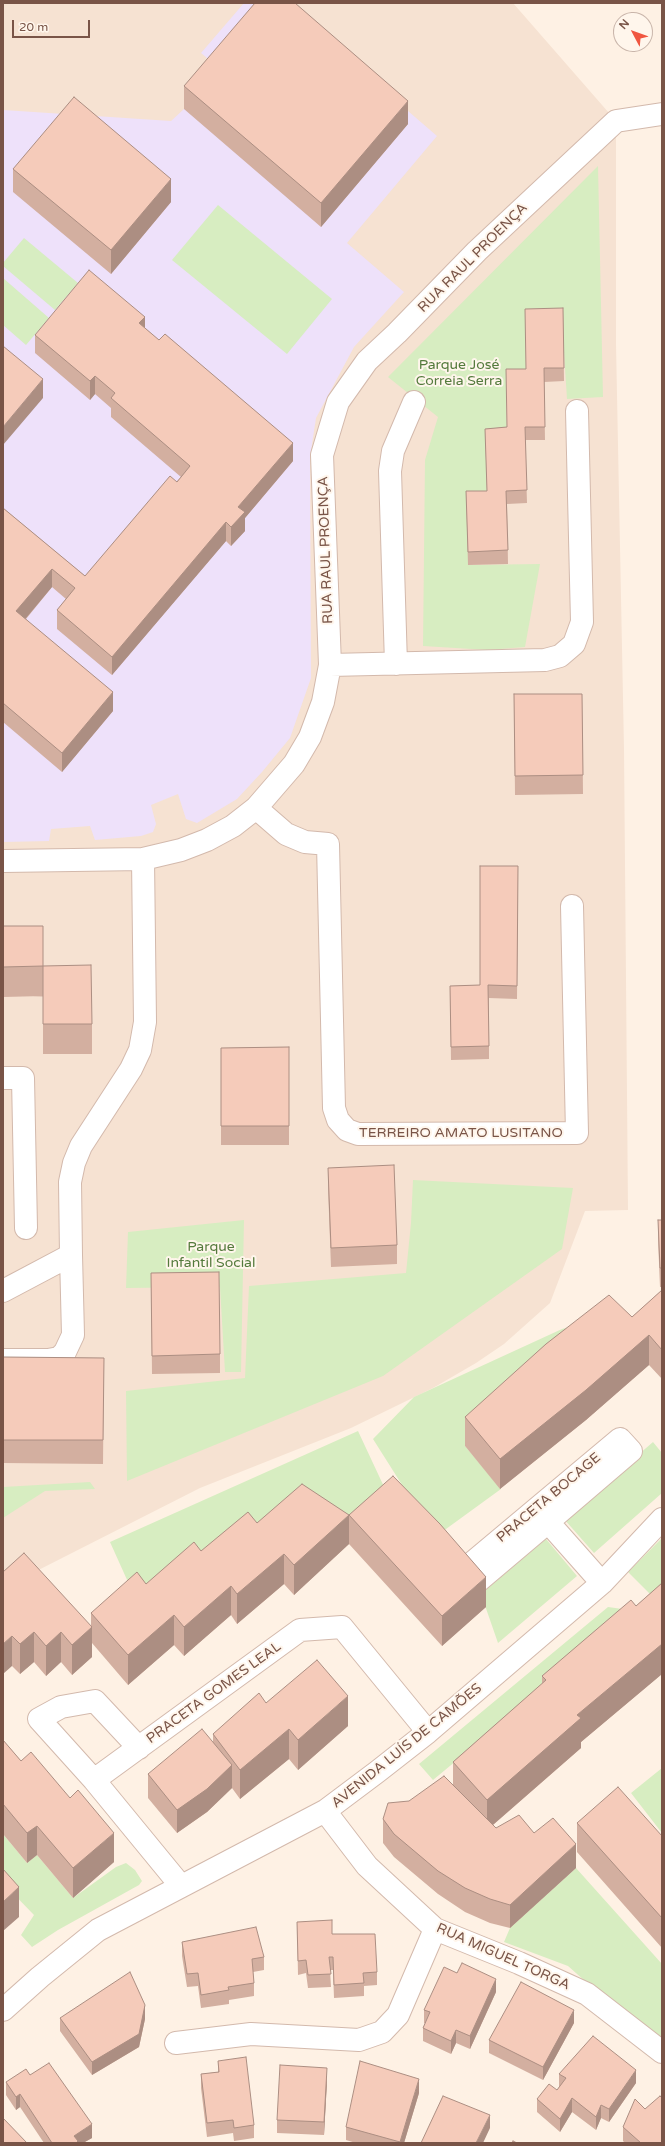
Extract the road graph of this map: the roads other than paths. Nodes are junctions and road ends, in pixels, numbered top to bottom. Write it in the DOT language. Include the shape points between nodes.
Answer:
graph roads {
  1 [pos="662,114"];
  2 [pos="414,402"];
  3 [pos="576,411"];
  4 [pos="396,664"];
  5 [pos="330,665"];
  6 [pos="256,808"];
  7 [pos="143,859"];
  8 [pos="3,861"];
  9 [pos="572,906"];
  10 [pos="3,1078"];
  11 [pos="26,1228"];
  12 [pos="71,1255"];
  13 [pos="3,1291"];
  14 [pos="3,1360"];
  15 [pos="662,1519"];
  16 [pos="548,1522"];
  17 [pos="602,1583"];
  18 [pos="428,1732"];
  19 [pos="139,1748"];
  20 [pos="94,1780"];
  21 [pos="324,1811"];
  22 [pos="181,1886"];
  23 [pos="434,1929"];
  24 [pos="3,2010"];
  25 [pos="176,2043"];
  26 [pos="662,2052"];
  1 -- 5 [label="street, RUA RAUL PROENÇA" via="616,121 477,251 367,361 338,402 322,455"];
  2 -- 4 [label="street" via="399,433 390,471"];
  3 -- 4 [label="street" via="582,622 574,644 560,656 545,660"];
  4 -- 5 [label="street"];
  5 -- 6 [label="street, RUA RAUL PROENÇA" via="323,702 310,737 294,764"];
  6 -- 7 [label="street, RUA RAUL PROENÇA" via="233,826 207,840 181,850"];
  6 -- 9 [label="street, TERREIRO AMATO LUSITANO" via="286,834 305,842 328,844 334,1108 338,1120 347,1130 358,1134 577,1133"];
  7 -- 8 [label="street, RUA RAUL PROENÇA"];
  7 -- 12 [label="street" via="145,1022 140,1050 81,1146 74,1163 70,1182"];
  10 -- 11 [label="street" via="23,1078"];
  12 -- 13 [label="street"];
  12 -- 14 [label="street" via="73,1335 66,1352 59,1358 48,1360"];
  15 -- 17 [label="street, AVENIDA LUÍS DE CAMÕES"];
  16 -- 16 [label="street, PRACETA BOCAGE" via="631,1451 620,1439 466,1568 477,1582"];
  16 -- 17 [label="street, PRACETA BOCAGE"];
  17 -- 18 [label="street, AVENIDA LUÍS DE CAMÕES"];
  18 -- 19 [label="street, PRACETA GOMES LEAL" via="342,1627 321,1628 300,1630"];
  18 -- 21 [label="street, AVENIDA LUÍS DE CAMÕES"];
  19 -- 20 [label="street, PRACETA GOMES LEAL"];
  19 -- 20 [label="street" via="95,1701 61,1707 39,1719"];
  20 -- 22 [label="street"];
  21 -- 22 [label="street, AVENIDA LUÍS DE CAMÕES"];
  21 -- 23 [label="street, RUA MIGUEL TORGA" via="367,1866"];
  22 -- 24 [label="street, AVENIDA LUÍS DE CAMÕES" via="98,1930"];
  23 -- 25 [label="street" via="398,2015 382,2032 359,2040 251,2034"];
  23 -- 26 [label="street, RUA MIGUEL TORGA" via="587,1994"];
}
